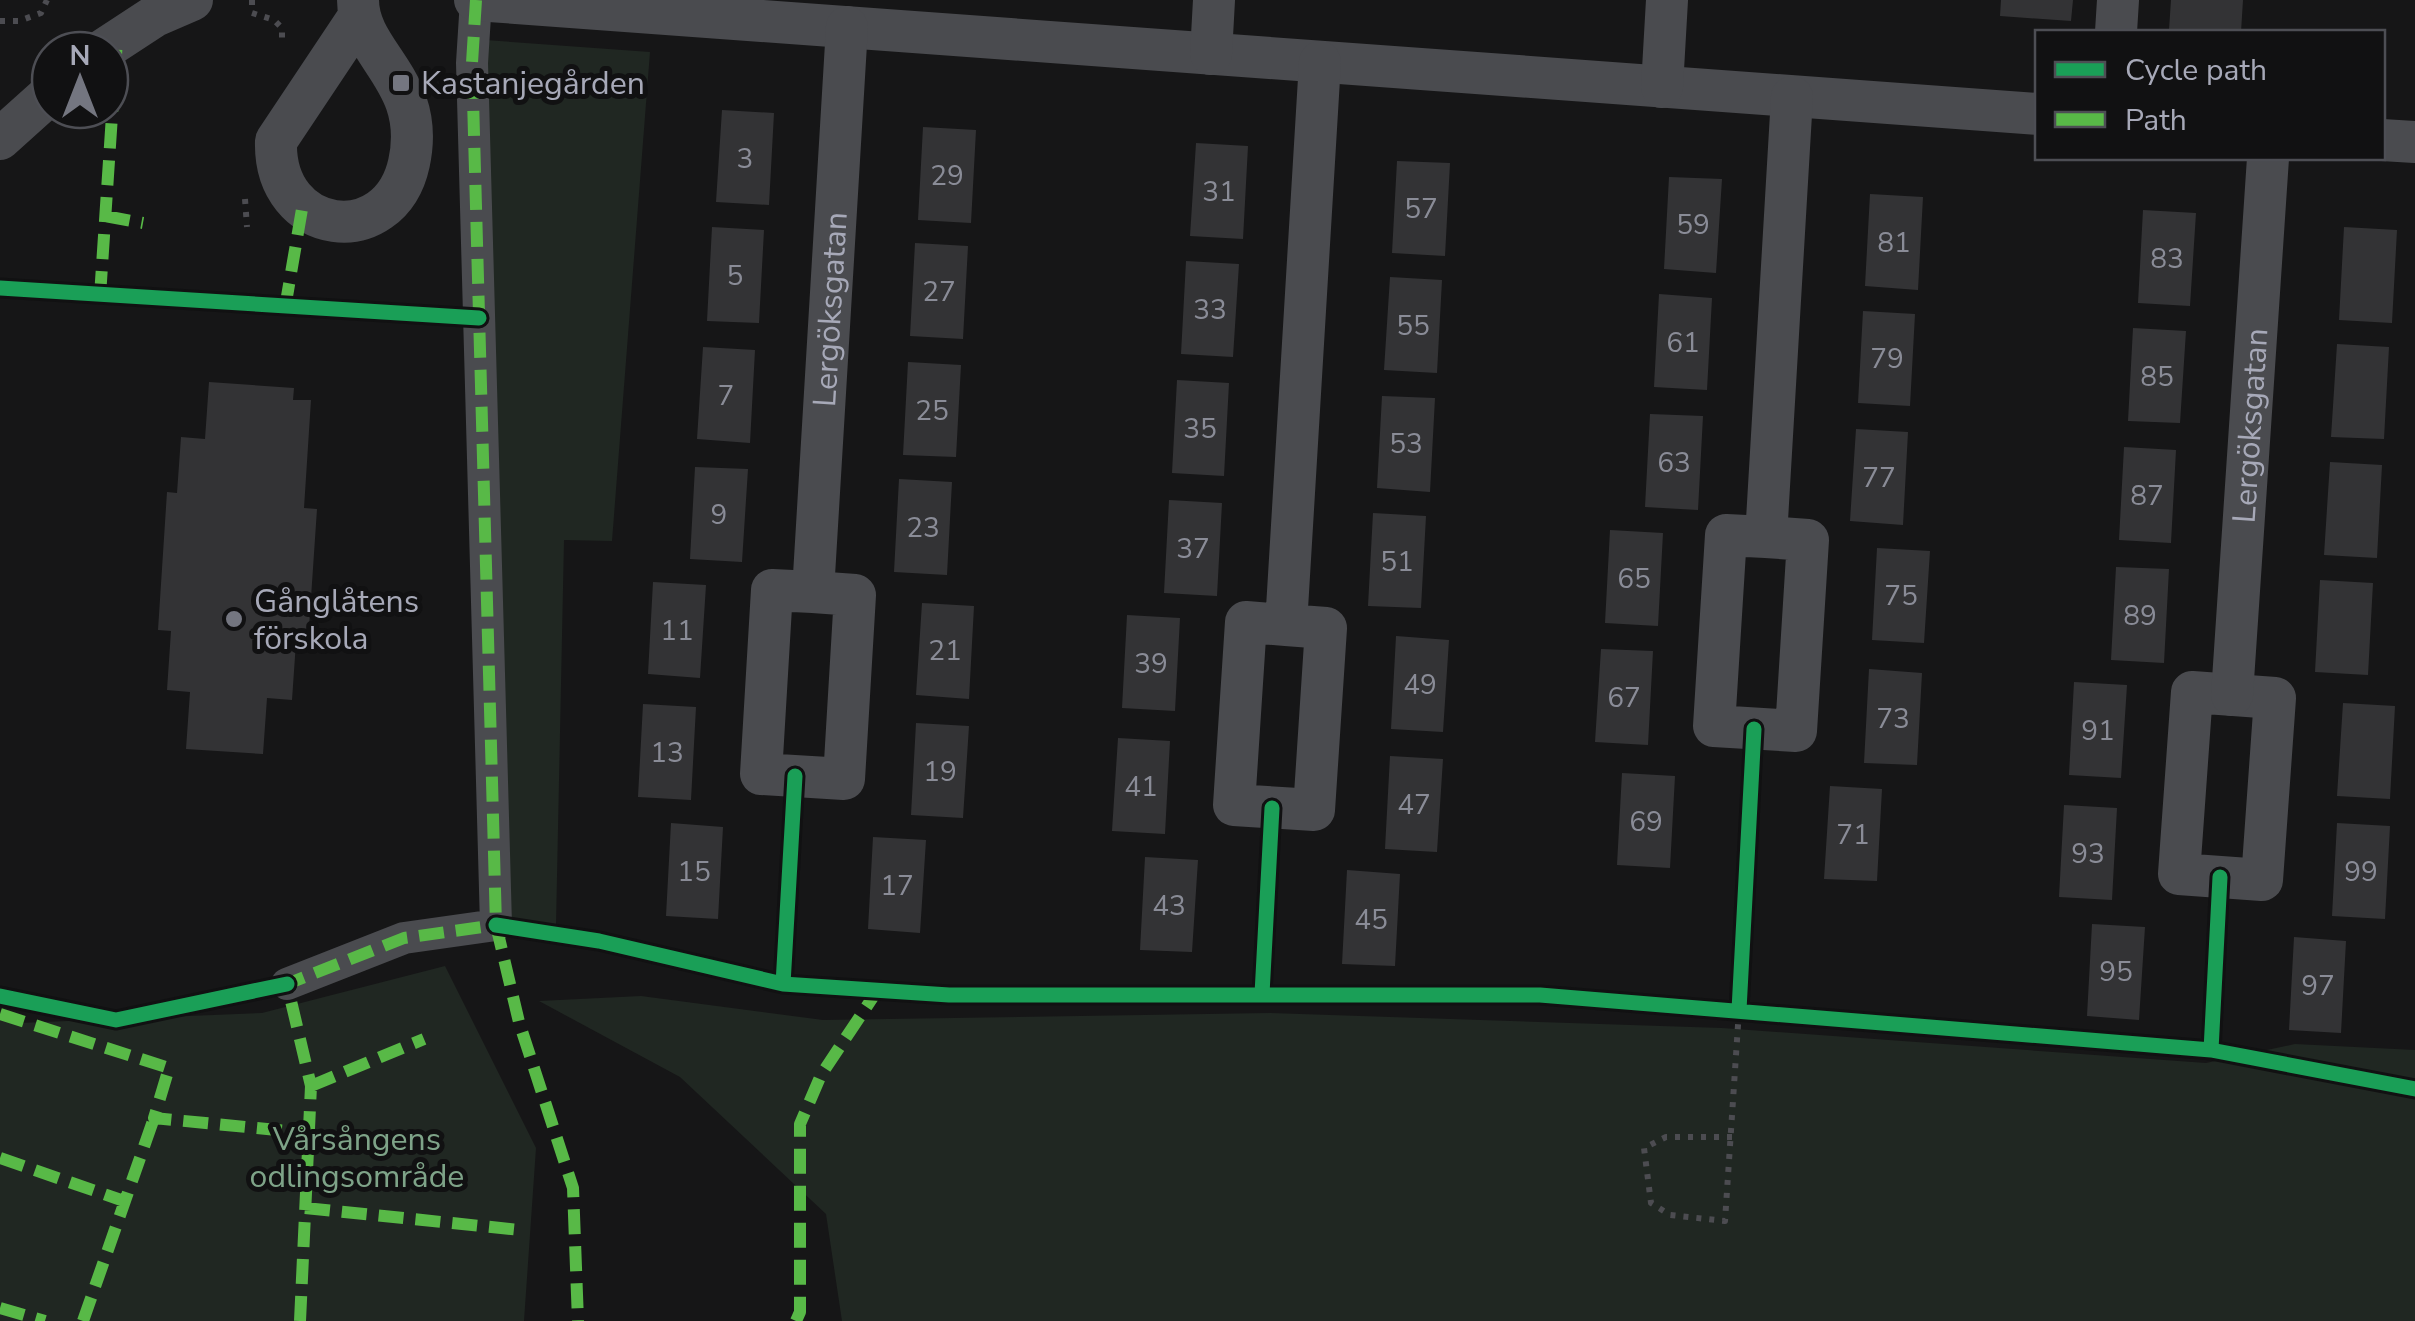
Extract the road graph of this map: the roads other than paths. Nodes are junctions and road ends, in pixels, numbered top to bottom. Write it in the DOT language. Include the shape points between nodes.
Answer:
graph roads {
  1 [pos="192,0"];
  2 [pos="475,0"];
  3 [pos="1214,0"];
  4 [pos="1667,0"];
  5 [pos="2118,0"];
  6 [pos="762,10"];
  7 [pos="847,27"];
  8 [pos="2116,30"];
  9 [pos="130,32"];
  10 [pos="1210,54"];
  11 [pos="1320,62"];
  12 [pos="1662,87"];
  13 [pos="1792,97"];
  14 [pos="30,112"];
  15 [pos="2035,114"];
  16 [pos="0,140"];
  17 [pos="2385,140"];
  18 [pos="2415,142"];
  19 [pos="2268,160"];
  20 [pos="1766,538"];
  21 [pos="812,592"];
  22 [pos="1286,625"];
  23 [pos="2232,695"];
  24 [pos="287,984"];
  1 -- 9 [label="street"];
  2 -- 6 [label="street"];
  2 -- 24 [label="street" via="496,924 404,938"];
  3 -- 10 [label="street"];
  4 -- 12 [label="street"];
  5 -- 8 [label="street"];
  6 -- 7 [label="street"];
  7 -- 10 [label="street"];
  7 -- 21 [label="street, Lergöksgatan"];
  10 -- 11 [label="street"];
  11 -- 12 [label="street"];
  11 -- 22 [label="street"];
  12 -- 13 [label="street"];
  13 -- 15 [label="street"];
  13 -- 20 [label="street"];
  14 -- 16 [label="street"];
  17 -- 18 [label="street"];
  19 -- 23 [label="street, Lergöksgatan"];
  20 -- 20 [label="street" via="1726,535 1714,726 1796,731 1808,540"];
  21 -- 21 [label="street" via="772,590 761,774 844,778 855,595"];
}
